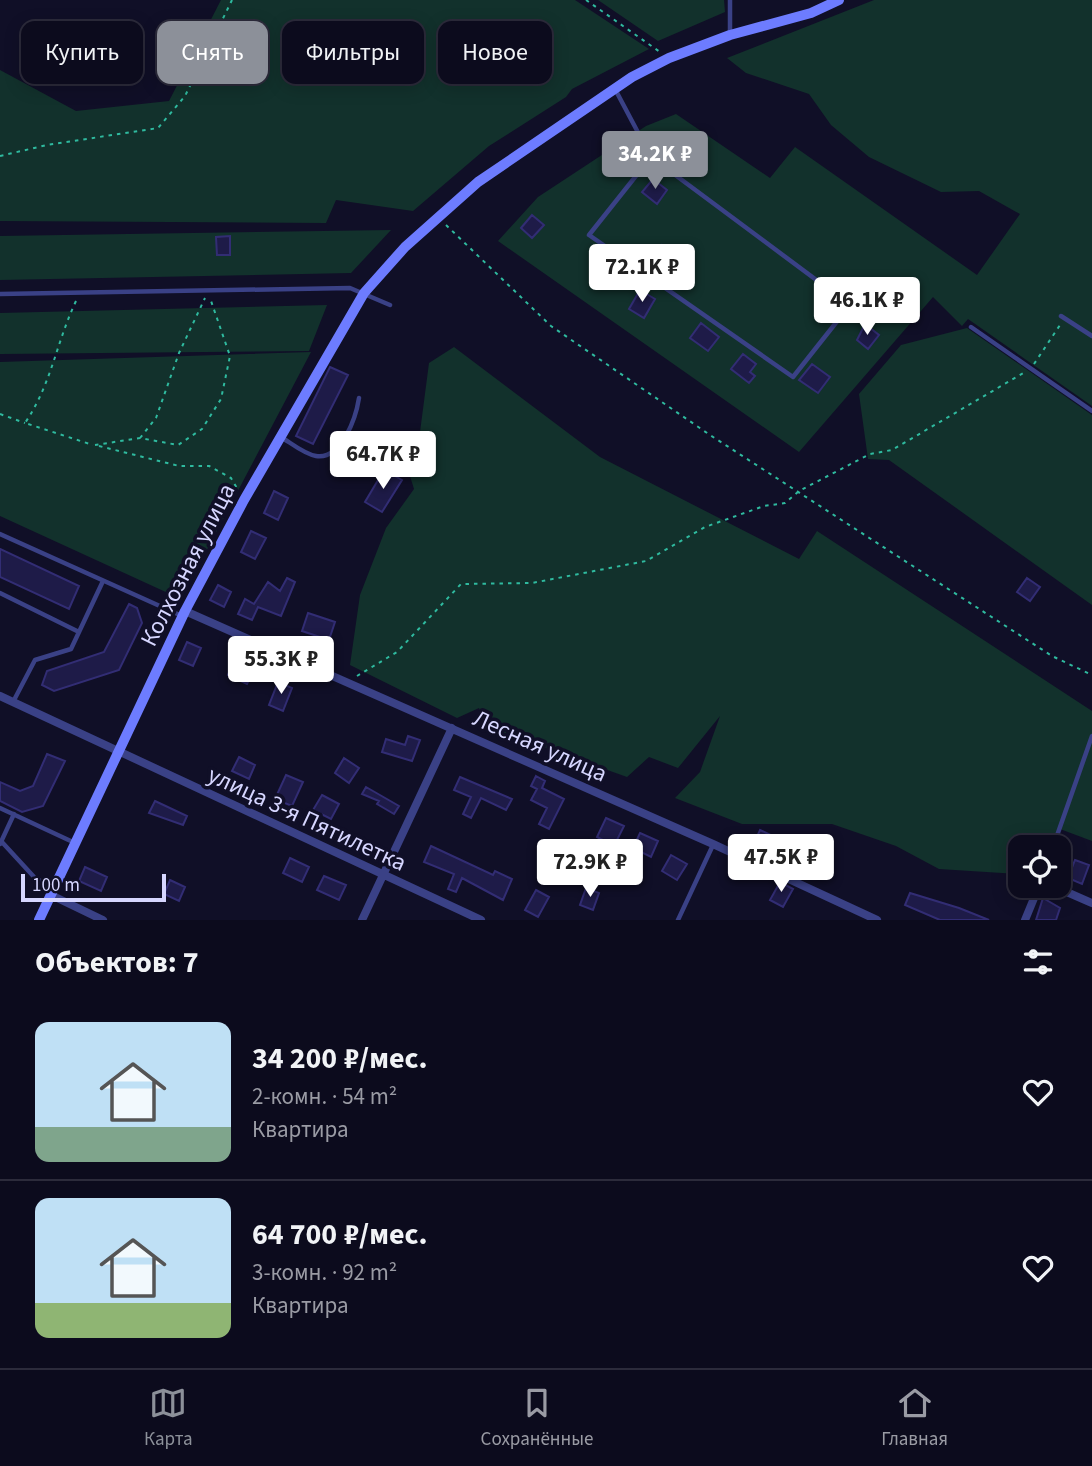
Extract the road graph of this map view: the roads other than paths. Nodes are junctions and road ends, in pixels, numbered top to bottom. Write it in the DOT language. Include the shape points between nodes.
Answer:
graph roads {
  1 [pos="730,0"];
  2 [pos="839,0"];
  3 [pos="730,35"];
  4 [pos="615,88"];
  5 [pos="651,158"];
  6 [pos="364,293"];
  7 [pos="0,294"];
  8 [pos="390,305"];
  9 [pos="1063,317"];
  10 [pos="971,327"];
  11 [pos="1092,336"];
  12 [pos="359,398"];
  13 [pos="1092,411"];
  14 [pos="280,437"];
  15 [pos="339,446"];
  16 [pos="377,467"];
  17 [pos="0,534"];
  18 [pos="103,581"];
  19 [pos="0,593"];
  20 [pos="184,614"];
  21 [pos="79,632"];
  22 [pos="0,696"];
  23 [pos="12,703"];
  24 [pos="452,728"];
  25 [pos="1092,736"];
  26 [pos="118,752"];
  27 [pos="0,808"];
  28 [pos="14,814"];
  29 [pos="1057,835"];
  30 [pos="1,843"];
  31 [pos="76,844"];
  32 [pos="713,844"];
  33 [pos="383,876"];
  34 [pos="53,892"];
  35 [pos="1071,894"];
  36 [pos="1034,898"];
  37 [pos="1092,903"];
  38 [pos="39,920"];
  39 [pos="103,920"];
  40 [pos="362,920"];
  41 [pos="481,920"];
  42 [pos="678,920"];
  43 [pos="877,920"];
  44 [pos="1025,920"];
  1 -- 3 [label="lane"];
  2 -- 3 [label="street, Колхозная улица" via="811,13"];
  3 -- 4 [label="street, Колхозная улица" via="669,58"];
  4 -- 5 [label="lane"];
  4 -- 6 [label="street, Колхозная улица" via="478,182 405,247"];
  5 -- 5 [label="lane" via="850,305 793,377 589,235"];
  6 -- 7 [label="lane" via="350,288"];
  6 -- 8 [label="lane"];
  6 -- 14 [label="street, Колхозная улица"];
  9 -- 11 [label="lane"];
  10 -- 13 [label="lane"];
  12 -- 15 [label="lane"];
  14 -- 15 [label="lane" via="314,456"];
  14 -- 20 [label="street, Колхозная улица"];
  15 -- 16 [label="lane"];
  17 -- 18 [label="lane"];
  18 -- 20 [label="lane"];
  18 -- 21 [label="lane"];
  19 -- 21 [label="lane"];
  20 -- 24 [label="street, Лесная улица"];
  20 -- 26 [label="street, Колхозная улица"];
  21 -- 23 [label="lane" via="71,649 35,660"];
  22 -- 23 [label="street, улица 3-я Пятилетка"];
  23 -- 26 [label="street, улица 3-я Пятилетка"];
  24 -- 32 [label="street, Лесная улица"];
  24 -- 33 [label="street"];
  25 -- 29 [label="lane"];
  26 -- 31 [label="street, Колхозная улица"];
  26 -- 33 [label="street, улица 3-я Пятилетка"];
  27 -- 28 [label="lane"];
  28 -- 30 [label="lane"];
  28 -- 31 [label="lane"];
  30 -- 34 [label="lane"];
  31 -- 34 [label="street, Колхозная улица"];
  32 -- 42 [label="lane"];
  32 -- 43 [label="street, Лесная улица"];
  33 -- 40 [label="street"];
  33 -- 41 [label="street, улица 3-я Пятилетка"];
  34 -- 38 [label="street, Колхозная улица"];
  34 -- 39 [label="street"];
  35 -- 37 [label="street"];
  36 -- 44 [label="street"];
}
